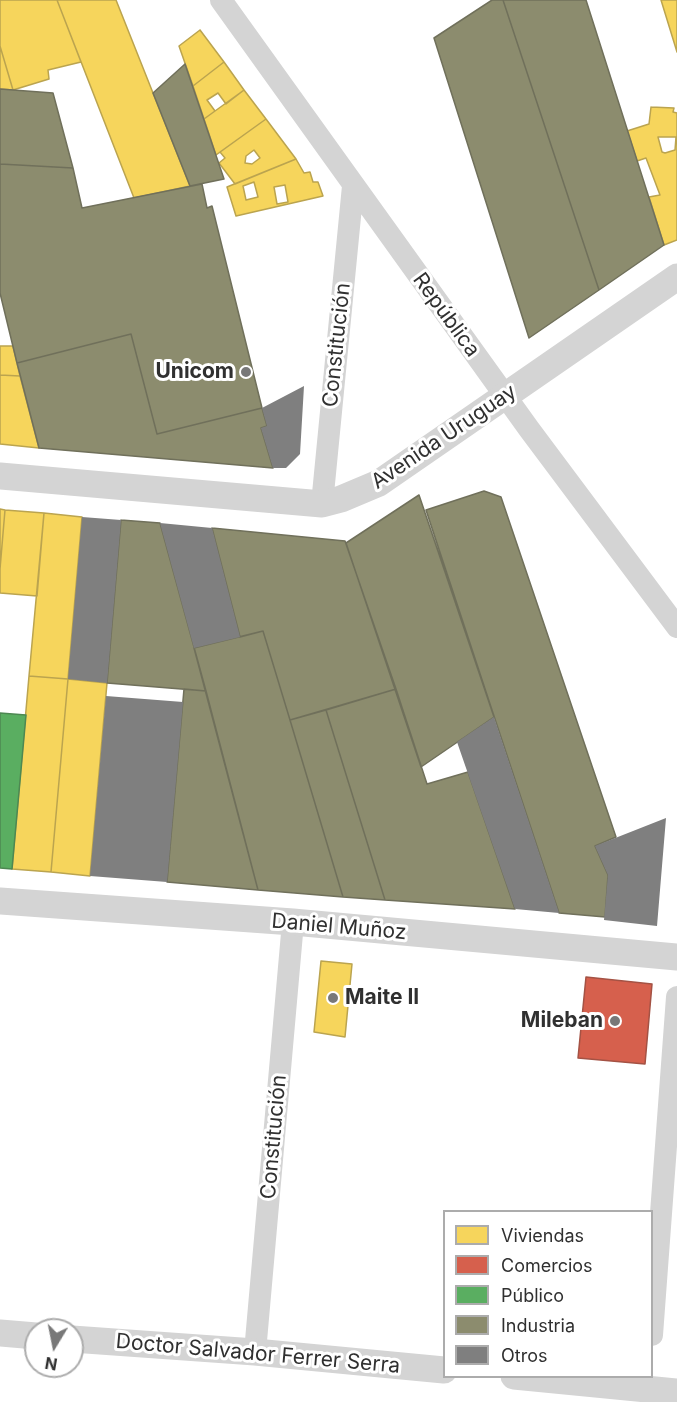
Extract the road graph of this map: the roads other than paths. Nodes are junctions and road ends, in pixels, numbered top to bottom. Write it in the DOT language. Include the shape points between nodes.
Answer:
graph roads {
  1 [pos="220,0"];
  2 [pos="353,186"];
  3 [pos="677,277"];
  4 [pos="506,397"];
  5 [pos="0,476"];
  6 [pos="322,504"];
  7 [pos="677,627"];
  8 [pos="0,901"];
  9 [pos="293,922"];
  10 [pos="677,957"];
  11 [pos="677,997"];
  12 [pos="653,1309"];
  13 [pos="0,1334"];
  14 [pos="24,1335"];
  15 [pos="84,1340"];
  16 [pos="255,1352"];
  17 [pos="443,1370"];
  18 [pos="525,1378"];
  19 [pos="647,1389"];
  20 [pos="677,1392"];
  1 -- 2 [label="street, República"];
  2 -- 4 [label="street, República"];
  2 -- 6 [label="street, Constitución"];
  3 -- 4 [label="street, Avenida Uruguay"];
  4 -- 6 [label="street, Avenida Uruguay" via="379,483"];
  4 -- 7 [label="street, República"];
  5 -- 6 [label="street, Avenida Uruguay"];
  8 -- 9 [label="street, Daniel Muñoz"];
  9 -- 10 [label="street, Daniel Muñoz"];
  9 -- 16 [label="street, Constitución"];
  11 -- 12 [label="street"];
  13 -- 14 [label="street"];
  15 -- 16 [label="street, Doctor Salvador Ferrer Serra"];
  16 -- 17 [label="street, Doctor Salvador Ferrer Serra"];
  18 -- 19 [label="street"];
  19 -- 20 [label="street"];
}
